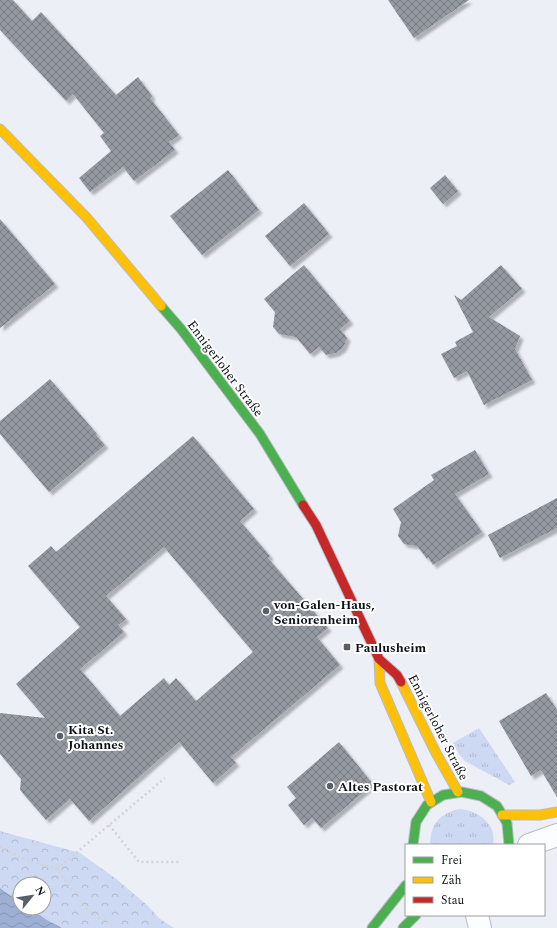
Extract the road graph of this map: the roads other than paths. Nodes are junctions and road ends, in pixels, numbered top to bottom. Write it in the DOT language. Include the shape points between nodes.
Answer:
graph roads {
  1 [pos="0,129"];
  2 [pos="379,659"];
  3 [pos="458,792"];
  4 [pos="430,802"];
  5 [pos="557,812"];
  6 [pos="502,815"];
  7 [pos="557,835"];
  8 [pos="413,844"];
  9 [pos="509,844"];
  10 [pos="532,844"];
  11 [pos="405,886"];
  12 [pos="415,916"];
  13 [pos="477,916"];
  14 [pos="372,928"];
  15 [pos="404,928"];
  16 [pos="480,928"];
  1 -- 2 [label="main road, Ennigerloher Straße" via="87,218 181,329 260,434 316,525"];
  2 -- 3 [label="main road, Ennigerloher Straße" via="397,675"];
  2 -- 4 [label="main road, Ennigerloher Straße" via="380,683"];
  3 -- 4 [label="main road" via="443,795"];
  3 -- 6 [label="main road" via="471,792 483,797 494,804"];
  4 -- 8 [label="main road" via="415,824"];
  5 -- 6 [label="main road" via="540,815"];
  6 -- 9 [label="main road" via="508,826"];
  7 -- 10 [label="street"];
  11 -- 14 [label="main road"];
  12 -- 15 [label="main road"];
  13 -- 16 [label="street"];
}
